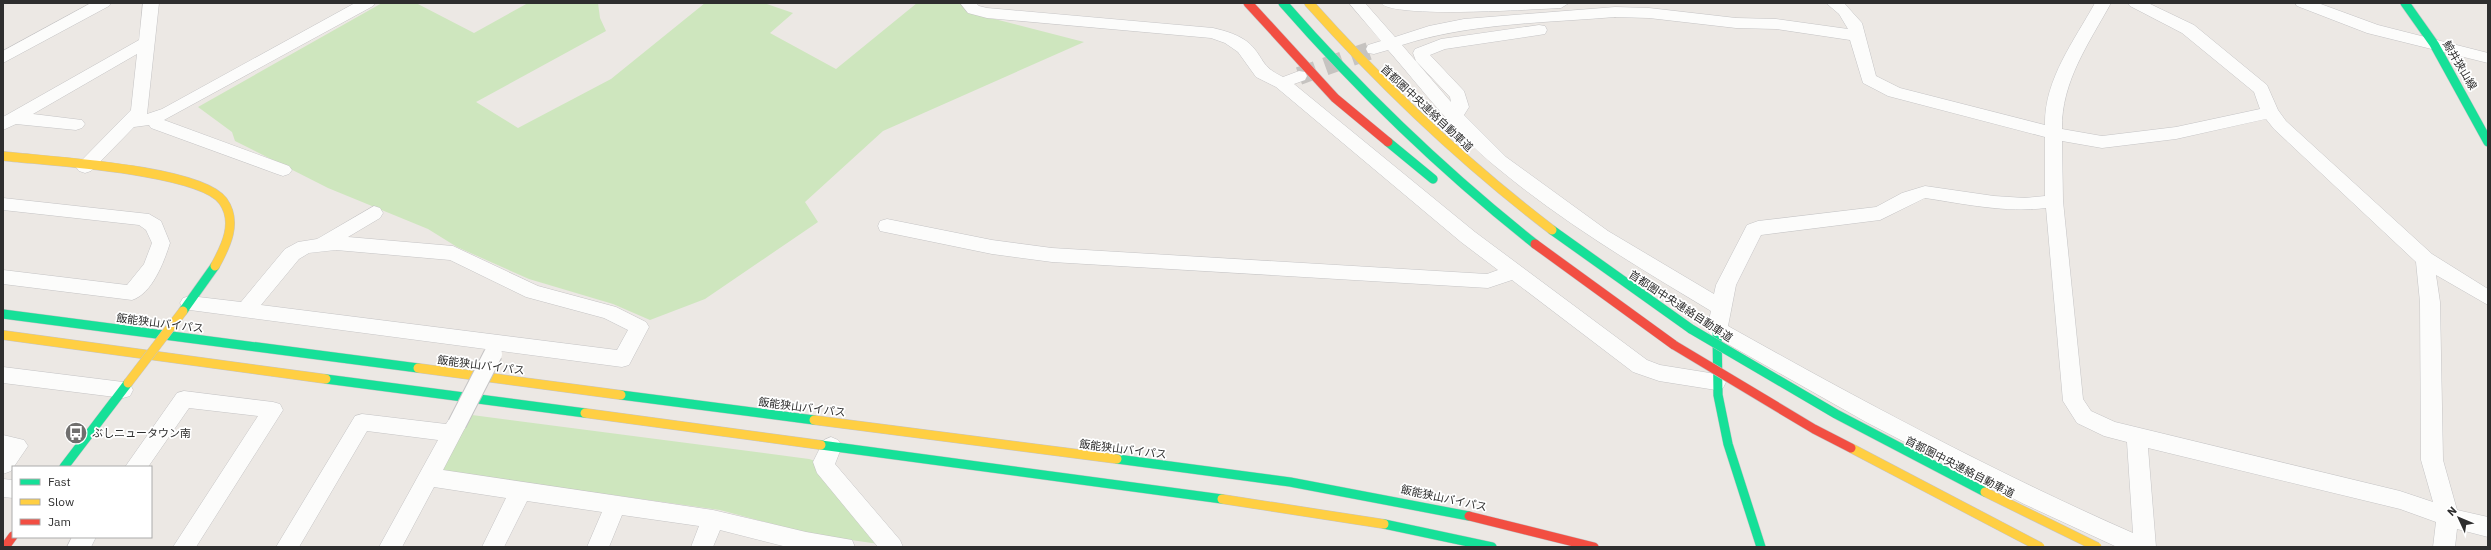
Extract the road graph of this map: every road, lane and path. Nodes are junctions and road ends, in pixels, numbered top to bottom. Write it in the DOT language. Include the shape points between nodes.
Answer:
graph roads {
  1 [pos="103,3"];
  2 [pos="151,3"];
  3 [pos="367,3"];
  4 [pos="968,3"];
  5 [pos="1248,3"];
  6 [pos="1282,3"];
  7 [pos="1310,3"];
  8 [pos="1357,3"];
  9 [pos="1389,3"];
  10 [pos="1575,3"];
  11 [pos="1834,3"];
  12 [pos="2102,3"];
  13 [pos="2136,3"];
  14 [pos="2303,3"];
  15 [pos="2405,3"];
  16 [pos="1605,9"];
  17 [pos="1330,11"];
  18 [pos="1859,36"];
  19 [pos="147,42"];
  20 [pos="1392,42"];
  21 [pos="2434,44"];
  22 [pos="1374,49"];
  23 [pos="3,58"];
  24 [pos="2488,58"];
  25 [pos="1299,76"];
  26 [pos="1282,83"];
  27 [pos="2270,112"];
  28 [pos="1455,116"];
  29 [pos="10,117"];
  30 [pos="154,118"];
  31 [pos="1420,121"];
  32 [pos="130,122"];
  33 [pos="76,124"];
  34 [pos="2052,133"];
  35 [pos="2488,142"];
  36 [pos="3,156"];
  37 [pos="85,167"];
  38 [pos="282,170"];
  39 [pos="1440,185"];
  40 [pos="2054,201"];
  41 [pos="3,204"];
  42 [pos="374,213"];
  43 [pos="887,226"];
  44 [pos="1508,235"];
  45 [pos="321,245"];
  46 [pos="2425,259"];
  47 [pos="1515,271"];
  48 [pos="3,277"];
  49 [pos="2488,298"];
  50 [pos="186,307"];
  51 [pos="1720,307"];
  52 [pos="1618,308"];
  53 [pos="246,310"];
  54 [pos="3,314"];
  55 [pos="1717,329"];
  56 [pos="3,335"];
  57 [pos="497,348"];
  58 [pos="3,375"];
  59 [pos="1716,382"];
  60 [pos="126,386"];
  61 [pos="454,429"];
  62 [pos="2137,437"];
  63 [pos="3,444"];
  64 [pos="831,446"];
  65 [pos="3,465"];
  66 [pos="65,466"];
  67 [pos="137,466"];
  68 [pos="428,477"];
  69 [pos="520,490"];
  70 [pos="616,504"];
  71 [pos="2448,517"];
  72 [pos="713,519"];
  73 [pos="2488,527"];
  74 [pos="12,537"];
  75 [pos="84,538"];
  76 [pos="805,545"];
  77 [pos="5,547"];
  78 [pos="78,547"];
  79 [pos="184,547"];
  80 [pos="287,547"];
  81 [pos="390,547"];
  82 [pos="493,547"];
  83 [pos="598,547"];
  84 [pos="702,547"];
  85 [pos="844,547"];
  86 [pos="892,547"];
  87 [pos="1492,547"];
  88 [pos="1594,547"];
  89 [pos="1761,547"];
  90 [pos="2040,547"];
  91 [pos="2097,547"];
  92 [pos="2140,547"];
  93 [pos="2145,547"];
  94 [pos="2444,547"];
  1 -- 23 [label="street"];
  2 -- 19 [label="street"];
  3 -- 30 [label="street" via="168,114"];
  4 -- 26 [label="street" via="974,10 987,13 1213,34 1231,38 1244,48 1262,73"];
  5 -- 39 [label="main road" via="1335,98"];
  6 -- 52 [label="main road" via="1353,84 1437,165"];
  7 -- 31 [label="main road, 首都圏中央連絡自動車道" via="1364,65"];
  8 -- 20 [label="street"];
  9 -- 10 [label="street" via="1440,8"];
  11 -- 18 [label="street" via="1845,11"];
  12 -- 34 [label="street" via="2062,77 2053,115"];
  13 -- 27 [label="street" via="2188,29 2261,89"];
  14 -- 21 [label="street" via="2367,27"];
  15 -- 21 [label="main road, 鯨井狭山線"];
  16 -- 18 [label="street" via="1736,23 1776,24"];
  16 -- 20 [label="street" via="1464,24"];
  16 -- 28 [label="street" via="1599,21 1473,38 1426,49 1422,57 1458,95 1460,107"];
  17 -- 31 [label="main road"];
  18 -- 34 [label="street" via="1869,79 1879,86"];
  19 -- 29 [label="street"];
  19 -- 32 [label="street" via="139,112"];
  20 -- 22 [label="street"];
  20 -- 28 [label="street"];
  21 -- 24 [label="street"];
  21 -- 35 [label="main road, 鯨井狭山線"];
  25 -- 26 [label="street"];
  26 -- 47 [label="street" via="1468,237"];
  27 -- 34 [label="street" via="2176,133 2102,142"];
  27 -- 46 [label="street" via="2280,125"];
  28 -- 51 [label="street" via="1500,161 1601,236"];
  29 -- 33 [label="street"];
  30 -- 32 [label="street"];
  30 -- 38 [label="street" via="158,124"];
  31 -- 91 [label="main road, 首都圏中央連絡自動車道, bridge" via="1522,208 1635,291 1691,328 1809,400 1912,457"];
  32 -- 37 [label="street"];
  34 -- 40 [label="street"];
  36 -- 37 [label="main road"];
  37 -- 50 [label="main road" via="191,181 214,192 223,201 231,222 228,243 221,258"];
  40 -- 51 [label="street" via="2025,204 1926,192 1908,198 1880,213 1765,226 1754,230 1726,285"];
  40 -- 62 [label="street" via="2073,401 2084,417 2111,430"];
  41 -- 48 [label="street" via="143,219 154,226 161,243 153,267 132,293"];
  42 -- 45 [label="street"];
  43 -- 47 [label="street" via="992,247 1052,255 1488,281"];
  44 -- 52 [label="main road"];
  45 -- 53 [label="street" via="305,247 292,254"];
  45 -- 57 [label="street" via="453,253 533,292 609,312 639,327 622,358"];
  46 -- 49 [label="street"];
  46 -- 71 [label="street" via="2430,302 2432,460"];
  47 -- 59 [label="street" via="1640,366 1659,373"];
  50 -- 53 [label="street"];
  50 -- 60 [label="main road, bridge"];
  51 -- 55 [label="street"];
  52 -- 90 [label="main road, bridge" via="1674,345 1814,429"];
  53 -- 57 [label="street"];
  54 -- 88 [label="main road, 飯能狭山バイパス" via="1290,482 1403,501 1516,525"];
  55 -- 59 [label="main road"];
  55 -- 92 [label="street" via="1866,413 1985,474"];
  56 -- 64 [label="main road"];
  57 -- 61 [label="street, bridge"];
  58 -- 60 [label="street"];
  59 -- 89 [label="main road" via="1728,444"];
  60 -- 66 [label="main road"];
  61 -- 68 [label="street"];
  61 -- 80 [label="street" via="362,422"];
  62 -- 71 [label="street" via="2400,500"];
  62 -- 93 [label="street"];
  63 -- 65 [label="street" via="16,446"];
  64 -- 86 [label="street" via="824,462 825,467"];
  64 -- 87 [label="main road" via="1296,509 1439,534"];
  67 -- 79 [label="street" via="184,399 273,410"];
  68 -- 69 [label="street"];
  68 -- 81 [label="street"];
  69 -- 70 [label="street"];
  69 -- 82 [label="street"];
  70 -- 72 [label="street"];
  70 -- 83 [label="street"];
  71 -- 73 [label="street"];
  71 -- 94 [label="street"];
  72 -- 76 [label="street"];
  72 -- 84 [label="street"];
  74 -- 77 [label="main road"];
  75 -- 78 [label="street"];
  76 -- 85 [label="street"];
}
